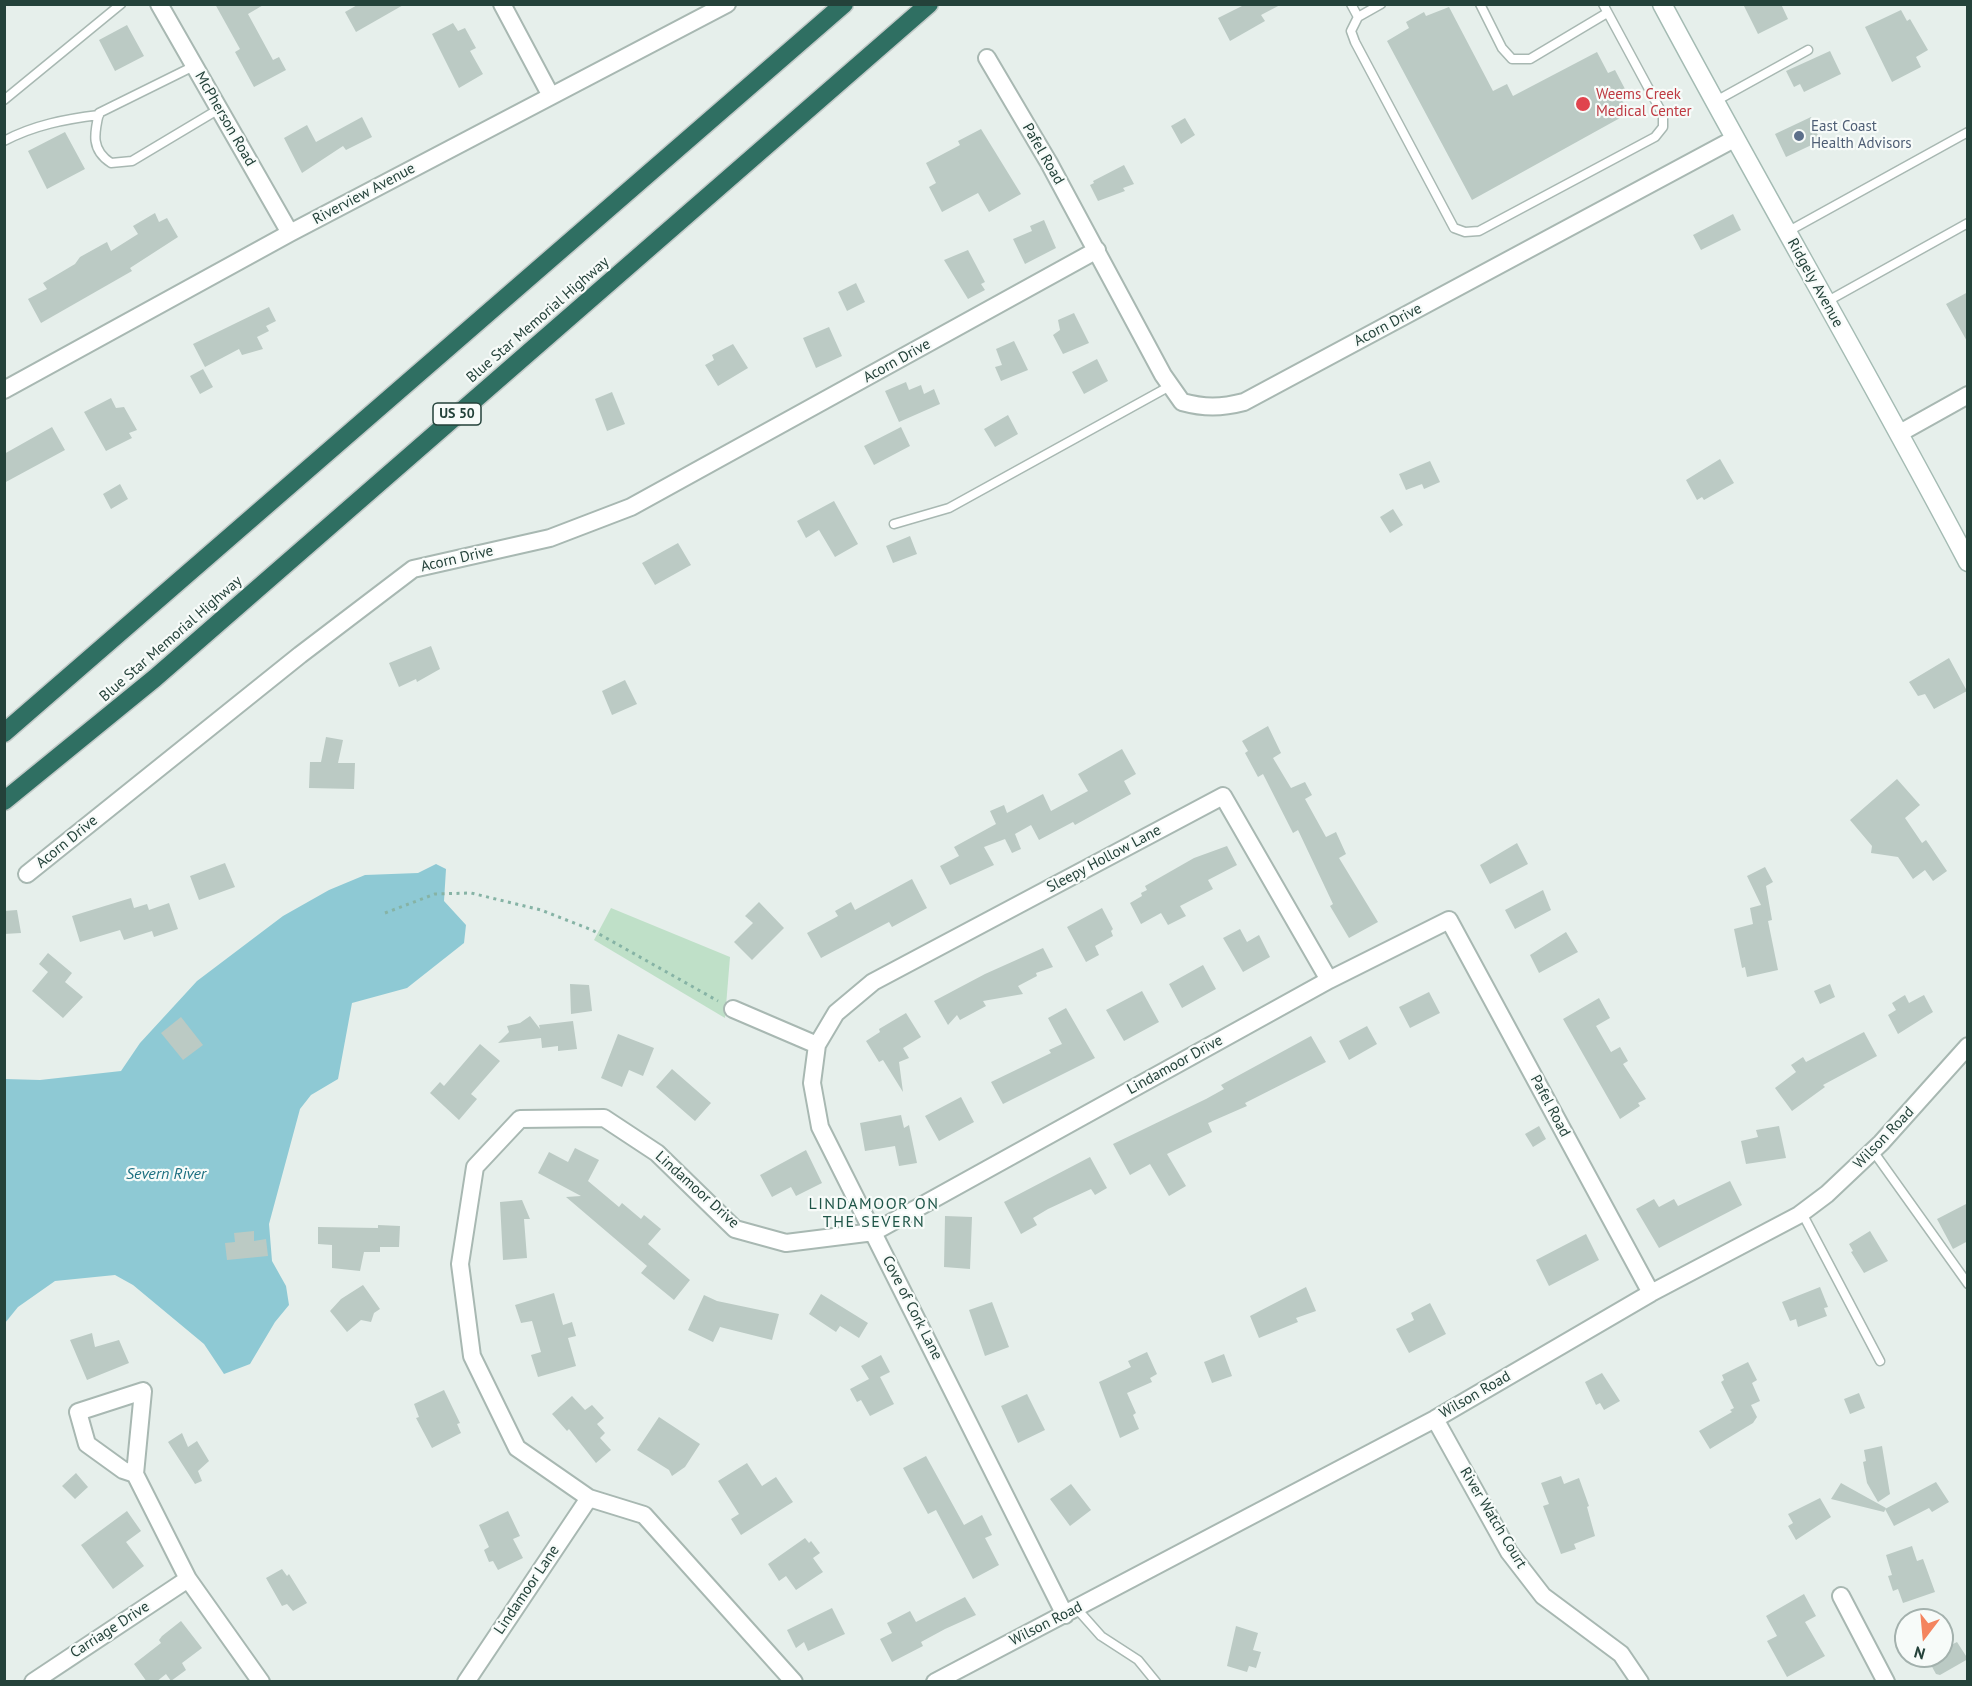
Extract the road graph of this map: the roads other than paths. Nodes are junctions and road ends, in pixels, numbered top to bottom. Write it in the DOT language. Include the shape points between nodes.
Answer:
graph roads {
  1 [pos="120,4"];
  2 [pos="159,4"];
  3 [pos="502,4"];
  4 [pos="727,4"];
  5 [pos="844,4"];
  6 [pos="930,4"];
  7 [pos="1351,4"];
  8 [pos="1381,4"];
  9 [pos="1480,4"];
  10 [pos="1603,4"];
  11 [pos="1662,4"];
  12 [pos="1608,14"];
  13 [pos="1358,17"];
  14 [pos="1808,50"];
  15 [pos="987,58"];
  16 [pos="194,66"];
  17 [pos="551,96"];
  18 [pos="4,100"];
  19 [pos="1714,102"];
  20 [pos="219,109"];
  21 [pos="99,115"];
  22 [pos="1968,132"];
  23 [pos="1734,140"];
  24 [pos="4,141"];
  25 [pos="1968,223"];
  26 [pos="1786,232"];
  27 [pos="290,233"];
  28 [pos="1097,250"];
  29 [pos="1826,302"];
  30 [pos="1170,386"];
  31 [pos="4,390"];
  32 [pos="1968,395"];
  33 [pos="1900,433"];
  34 [pos="894,524"];
  35 [pos="1968,562"];
  36 [pos="4,733"];
  37 [pos="4,801"];
  38 [pos="27,874"];
  39 [pos="1449,920"];
  40 [pos="1329,980"];
  41 [pos="733,1009"];
  42 [pos="817,1045"];
  43 [pos="1968,1046"];
  44 [pos="1873,1151"];
  45 [pos="1802,1213"];
  46 [pos="874,1232"];
  47 [pos="1968,1284"];
  48 [pos="1651,1293"];
  49 [pos="1880,1362"];
  50 [pos="1435,1419"];
  51 [pos="135,1474"];
  52 [pos="589,1498"];
  53 [pos="188,1579"];
  54 [pos="1841,1596"];
  55 [pos="1071,1612"];
  56 [pos="33,1682"];
  57 [pos="261,1682"];
  58 [pos="466,1682"];
  59 [pos="794,1682"];
  60 [pos="935,1682"];
  61 [pos="1156,1682"];
  62 [pos="1640,1682"];
  63 [pos="1886,1682"];
  1 -- 18 [label="lane"];
  2 -- 16 [label="street, McPherson Road"];
  3 -- 17 [label="street"];
  4 -- 17 [label="street, Riverview Avenue"];
  5 -- 36 [label="highway"];
  6 -- 37 [label="highway, Blue Star Memorial Highway / US 50" via="164,670"];
  7 -- 13 [label="lane"];
  8 -- 13 [label="lane"];
  9 -- 12 [label="lane" via="1502,48 1512,59 1530,59"];
  10 -- 12 [label="lane"];
  11 -- 19 [label="main road, Ridgely Avenue"];
  12 -- 13 [label="lane" via="1663,115 1663,127 1655,137 1521,209 1479,231 1465,232 1454,228 1355,42 1351,32"];
  14 -- 19 [label="lane"];
  15 -- 28 [label="street, Pafel Road"];
  16 -- 20 [label="street, McPherson Road"];
  16 -- 21 [label="lane"];
  17 -- 27 [label="street, Riverview Avenue"];
  19 -- 23 [label="main road, Ridgely Avenue"];
  20 -- 21 [label="lane" via="132,161 111,163 94,140"];
  20 -- 27 [label="street, McPherson Road"];
  21 -- 24 [label="lane" via="65,120"];
  22 -- 26 [label="lane"];
  23 -- 26 [label="main road, Ridgely Avenue"];
  23 -- 30 [label="street, Acorn Drive" via="1244,402 1203,408 1182,402"];
  25 -- 29 [label="lane"];
  26 -- 29 [label="main road, Ridgely Avenue"];
  27 -- 31 [label="street, Riverview Avenue"];
  28 -- 30 [label="street, Acorn Drive"];
  28 -- 38 [label="street, Acorn Drive" via="631,507 550,538 413,569"];
  29 -- 33 [label="main road, Ridgely Avenue"];
  30 -- 34 [label="lane" via="950,508"];
  32 -- 33 [label="street"];
  33 -- 35 [label="main road, Ridgely Avenue"];
  39 -- 40 [label="street, Lindamoor Drive"];
  39 -- 48 [label="street, Pafel Road"];
  40 -- 42 [label="street, Sleepy Hollow Lane" via="1224,796 873,982 836,1013"];
  40 -- 46 [label="street, Lindamoor Drive"];
  41 -- 42 [label="street"];
  42 -- 46 [label="street, Cove of Cork Lane" via="812,1083 820,1127"];
  43 -- 44 [label="street, Wilson Road"];
  44 -- 45 [label="street, Wilson Road"];
  44 -- 47 [label="lane"];
  45 -- 48 [label="street, Wilson Road"];
  45 -- 49 [label="lane"];
  46 -- 52 [label="street, Lindamoor Drive" via="786,1243 735,1229 657,1153 604,1118 520,1119 475,1167 460,1264 472,1356 517,1448"];
  46 -- 55 [label="street, Cove of Cork Lane"];
  48 -- 50 [label="street, Wilson Road"];
  50 -- 55 [label="street, Wilson Road"];
  50 -- 62 [label="street, River Watch Court" via="1509,1551 1543,1596 1621,1654"];
  51 -- 51 [label="street" via="87,1444 78,1412 143,1392"];
  51 -- 53 [label="street"];
  52 -- 58 [label="street, Lindamoor Lane"];
  52 -- 59 [label="street, Lindamoor Drive" via="644,1515"];
  53 -- 56 [label="street, Carriage Drive"];
  53 -- 57 [label="street"];
  54 -- 63 [label="street"];
  55 -- 60 [label="street, Wilson Road"];
  55 -- 61 [label="lane" via="1138,1660"];
}
